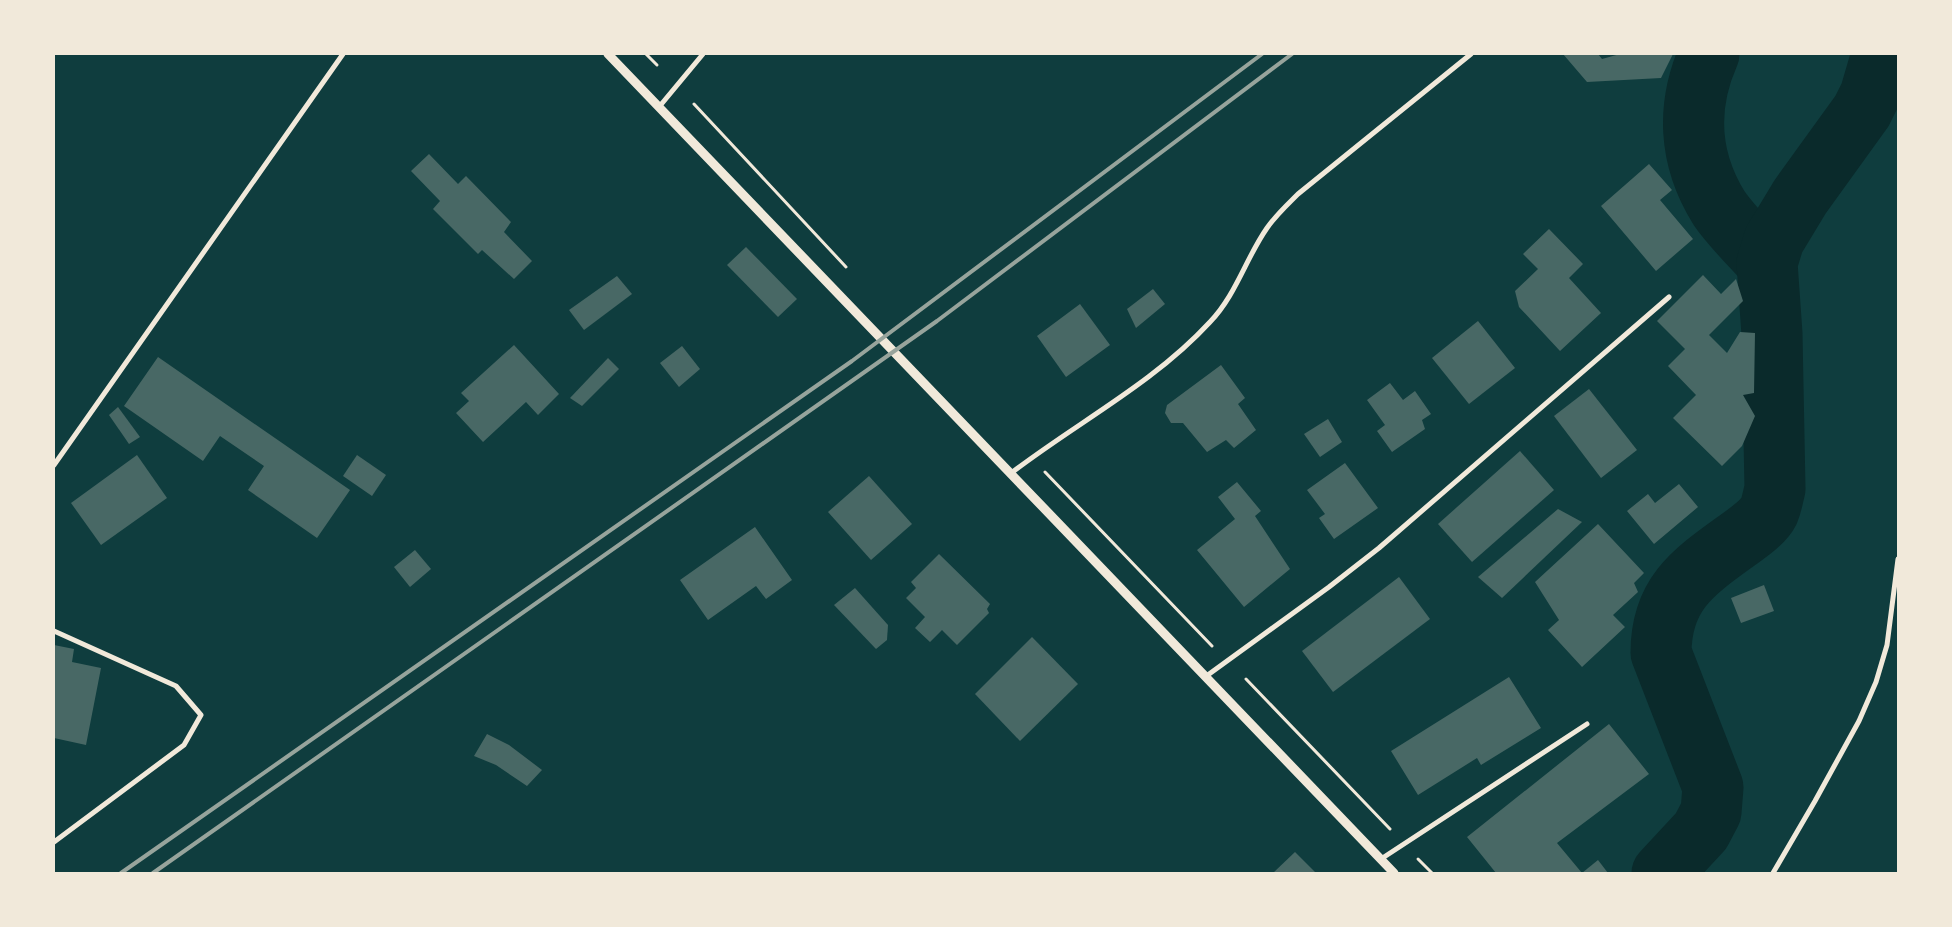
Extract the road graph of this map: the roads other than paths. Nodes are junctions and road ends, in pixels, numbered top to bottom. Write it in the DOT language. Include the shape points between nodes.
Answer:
graph roads {
  1 [pos="343,54"];
  2 [pos="608,54"];
  3 [pos="703,54"];
  4 [pos="1471,54"];
  5 [pos="659,107"];
  6 [pos="1669,297"];
  7 [pos="54,465"];
  8 [pos="1010,475"];
  9 [pos="1898,559"];
  10 [pos="54,631"];
  11 [pos="1204,677"];
  12 [pos="1587,724"];
  13 [pos="54,842"];
  14 [pos="1381,859"];
  15 [pos="1394,873"];
  16 [pos="1773,873"];
  1 -- 7 [label="street"];
  2 -- 5 [label="street"];
  3 -- 5 [label="street"];
  4 -- 8 [label="street" via="1282,210 1267,228 1226,302 1190,343 1156,372"];
  5 -- 8 [label="street"];
  6 -- 11 [label="street" via="1379,548"];
  8 -- 11 [label="street"];
  9 -- 16 [label="street" via="1887,645 1876,682 1859,721"];
  10 -- 13 [label="street" via="176,686 200,715 184,745"];
  11 -- 14 [label="street"];
  12 -- 14 [label="street"];
  14 -- 15 [label="street"];
}
